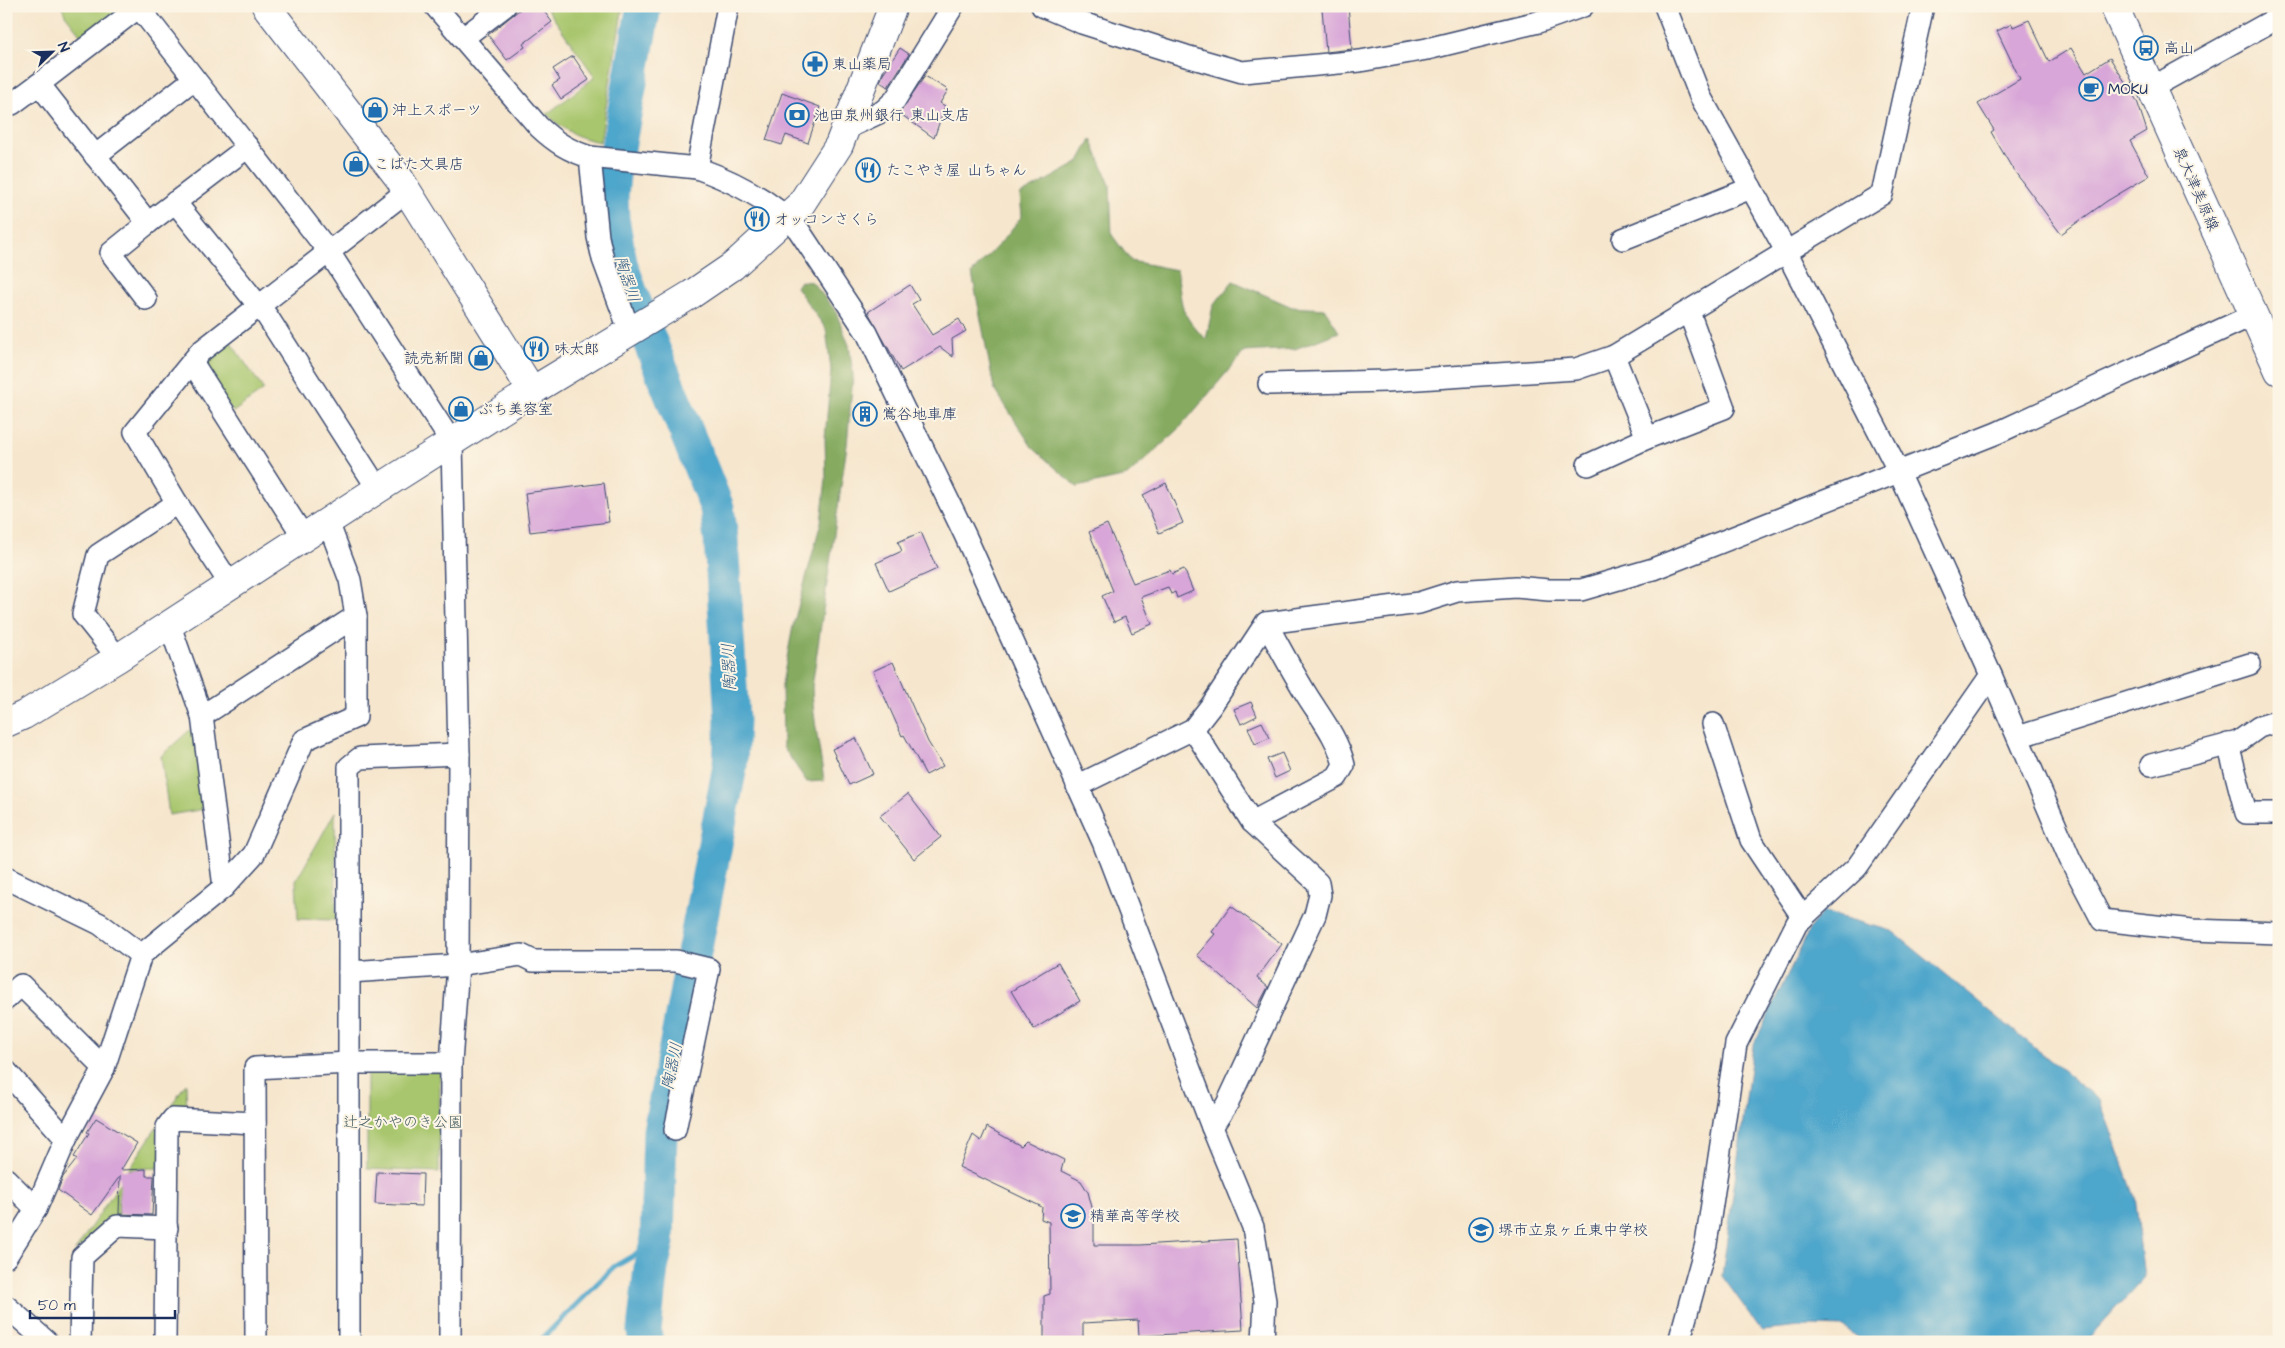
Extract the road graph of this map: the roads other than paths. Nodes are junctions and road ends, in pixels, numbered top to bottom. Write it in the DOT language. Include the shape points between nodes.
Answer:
graph roads {
  1 [pos="266,6"];
  2 [pos="436,6"];
  3 [pos="505,6"];
  4 [pos="728,6"];
  5 [pos="893,6"];
  6 [pos="953,6"];
  7 [pos="1042,6"];
  8 [pos="1583,6"];
  9 [pos="1665,6"];
  10 [pos="1924,6"];
  11 [pos="2114,6"];
  12 [pos="139,7"];
  13 [pos="2279,17"];
  14 [pos="463,38"];
  15 [pos="194,79"];
  16 [pos="39,84"];
  17 [pos="2151,88"];
  18 [pos="12,104"];
  19 [pos="847,128"];
  20 [pos="248,147"];
  21 [pos="95,156"];
  22 [pos="608,158"];
  23 [pos="697,168"];
  24 [pos="1751,188"];
  25 [pos="407,192"];
  26 [pos="175,202"];
  27 [pos="787,216"];
  28 [pos="148,223"];
  29 [pos="1623,239"];
  30 [pos="1786,251"];
  31 [pos="330,252"];
  32 [pos="146,299"];
  33 [pos="260,307"];
  34 [pos="1690,312"];
  35 [pos="2253,315"];
  36 [pos="641,326"];
  37 [pos="1614,356"];
  38 [pos="192,362"];
  39 [pos="2279,371"];
  40 [pos="1269,384"];
  41 [pos="532,390"];
  42 [pos="1646,438"];
  43 [pos="452,443"];
  44 [pos="1588,465"];
  45 [pos="1899,472"];
  46 [pos="378,489"];
  47 [pos="177,503"];
  48 [pos="328,522"];
  49 [pos="303,536"];
  50 [pos="230,584"];
  51 [pos="356,616"];
  52 [pos="1266,623"];
  53 [pos="169,624"];
  54 [pos="118,658"];
  55 [pos="2250,664"];
  56 [pos="1992,675"];
  57 [pos="202,716"];
  58 [pos="2279,721"];
  59 [pos="6,723"];
  60 [pos="1713,724"];
  61 [pos="1192,729"];
  62 [pos="2018,737"];
  63 [pos="2228,744"];
  64 [pos="459,754"];
  65 [pos="2150,766"];
  66 [pos="1078,786"];
  67 [pos="2279,813"];
  68 [pos="1252,822"];
  69 [pos="6,878"];
  70 [pos="224,887"];
  71 [pos="1803,918"];
  72 [pos="2279,933"];
  73 [pos="141,955"];
  74 [pos="458,965"];
  75 [pos="349,972"];
  76 [pos="6,999"];
  77 [pos="349,1063"];
  78 [pos="451,1063"];
  79 [pos="104,1068"];
  80 [pos="6,1071"];
  81 [pos="255,1123"];
  82 [pos="1212,1127"];
  83 [pos="675,1130"];
  84 [pos="66,1139"];
  85 [pos="6,1178"];
  86 [pos="36,1209"];
  87 [pos="167,1228"];
  88 [pos="6,1257"];
  89 [pos="6,1306"];
  90 [pos="47,1342"];
  91 [pos="80,1342"];
  92 [pos="165,1342"];
  93 [pos="256,1342"];
  94 [pos="349,1342"];
  95 [pos="450,1342"];
  96 [pos="1263,1342"];
  97 [pos="1679,1342"];
  1 -- 25 [label="street"];
  2 -- 14 [label="street"];
  3 -- 14 [label="street"];
  4 -- 23 [label="street"];
  5 -- 19 [label="street"];
  6 -- 19 [label="street" via="895,100 883,111"];
  7 -- 8 [label="street" via="1082,23 1242,72 1360,61 1427,49 1538,22"];
  9 -- 24 [label="street" via="1700,96"];
  10 -- 30 [label="street" via="1882,194"];
  11 -- 17 [label="street, 泉大津美原線"];
  12 -- 15 [label="street"];
  12 -- 16 [label="street"];
  13 -- 17 [label="street"];
  14 -- 22 [label="street" via="556,143 576,153"];
  15 -- 20 [label="street"];
  15 -- 21 [label="street"];
  16 -- 18 [label="street"];
  16 -- 21 [label="street"];
  17 -- 35 [label="street, 泉大津美原線"];
  19 -- 27 [label="street" via="817,181 801,204"];
  20 -- 26 [label="street"];
  20 -- 31 [label="street"];
  21 -- 28 [label="street"];
  22 -- 23 [label="street"];
  22 -- 36 [label="street" via="598,237 603,259"];
  23 -- 27 [label="street" via="712,173"];
  24 -- 29 [label="street"];
  24 -- 30 [label="street"];
  25 -- 31 [label="street"];
  25 -- 41 [label="street"];
  26 -- 28 [label="street"];
  26 -- 33 [label="street"];
  27 -- 36 [label="street" via="733,266"];
  27 -- 66 [label="street" via="867,333 965,535"];
  28 -- 32 [label="street" via="111,253"];
  30 -- 34 [label="street"];
  30 -- 45 [label="street"];
  31 -- 33 [label="street"];
  31 -- 43 [label="street"];
  33 -- 38 [label="street" via="200,352"];
  33 -- 46 [label="street"];
  34 -- 37 [label="street"];
  34 -- 42 [label="street" via="1724,408"];
  35 -- 39 [label="street, 泉大津美原線"];
  35 -- 45 [label="street" via="1996,433"];
  36 -- 41 [label="street"];
  37 -- 40 [label="street" via="1576,369 1387,381"];
  37 -- 42 [label="street"];
  38 -- 47 [label="street" via="135,432"];
  38 -- 49 [label="street"];
  41 -- 43 [label="street"];
  42 -- 44 [label="street"];
  43 -- 46 [label="street"];
  43 -- 64 [label="street"];
  45 -- 52 [label="street" via="1653,569 1581,590 1516,587 1457,591 1419,603"];
  45 -- 56 [label="street"];
  46 -- 48 [label="street"];
  47 -- 50 [label="street"];
  47 -- 54 [label="street" via="98,555 83,614"];
  48 -- 49 [label="street"];
  48 -- 51 [label="street" via="350,580"];
  49 -- 50 [label="street"];
  50 -- 53 [label="street"];
  51 -- 57 [label="street"];
  51 -- 70 [label="street" via="356,717 304,740 254,854"];
  52 -- 61 [label="street"];
  52 -- 68 [label="street" via="1327,724 1341,751 1344,765 1337,777"];
  53 -- 54 [label="street"];
  53 -- 57 [label="street"];
  54 -- 59 [label="street" via="24,716"];
  55 -- 62 [label="street"];
  56 -- 62 [label="street"];
  56 -- 71 [label="street" via="1857,867"];
  57 -- 70 [label="street"];
  58 -- 63 [label="street" via="2259,727 2238,742"];
  60 -- 71 [label="street" via="1751,840"];
  61 -- 66 [label="street"];
  61 -- 68 [label="street"];
  62 -- 72 [label="street" via="2070,860 2102,920 2192,930"];
  63 -- 65 [label="street"];
  63 -- 67 [label="street" via="2246,813"];
  64 -- 74 [label="street"];
  64 -- 75 [label="street" via="360,758 349,767"];
  66 -- 82 [label="street" via="1103,842"];
  68 -- 82 [label="street" via="1318,884 1320,895 1311,924 1227,1104"];
  69 -- 73 [label="street" via="100,924"];
  70 -- 73 [label="street"];
  71 -- 97 [label="street" via="1793,931 1736,1044 1706,1244"];
  73 -- 79 [label="street"];
  74 -- 75 [label="street"];
  74 -- 78 [label="street"];
  74 -- 83 [label="street" via="521,955 533,961 692,964 710,969"];
  75 -- 77 [label="street"];
  76 -- 79 [label="street" via="22,984"];
  77 -- 78 [label="street"];
  77 -- 81 [label="street" via="255,1068"];
  77 -- 94 [label="street"];
  78 -- 95 [label="street"];
  79 -- 84 [label="street"];
  80 -- 84 [label="street"];
  81 -- 87 [label="street" via="173,1119 167,1127"];
  81 -- 93 [label="street"];
  82 -- 96 [label="street" via="1253,1227 1265,1301"];
  84 -- 86 [label="street"];
  85 -- 86 [label="street"];
  86 -- 88 [label="street"];
  87 -- 91 [label="street" via="118,1226 82,1257"];
  87 -- 92 [label="street"];
  89 -- 90 [label="street"];
}
